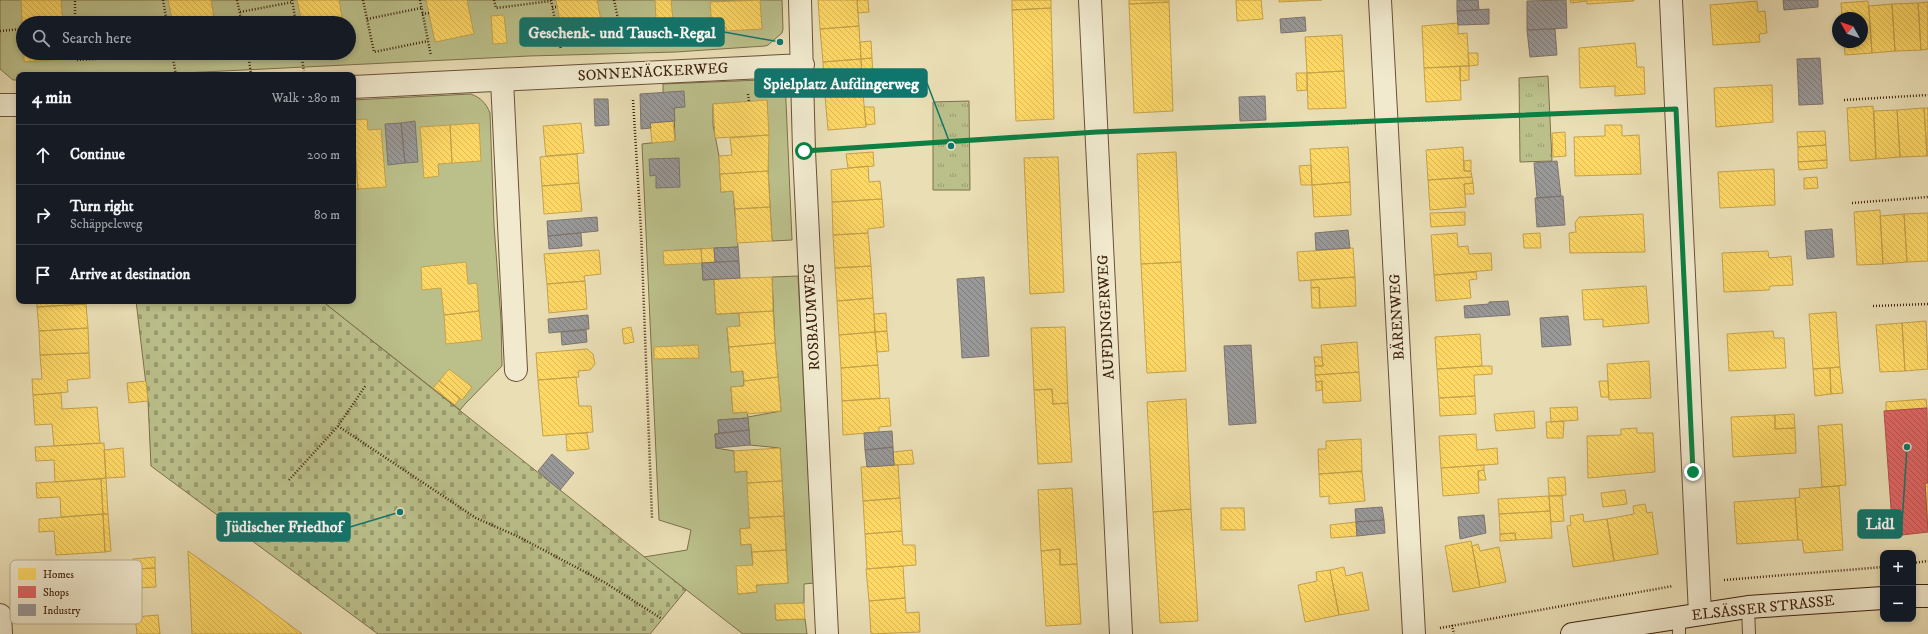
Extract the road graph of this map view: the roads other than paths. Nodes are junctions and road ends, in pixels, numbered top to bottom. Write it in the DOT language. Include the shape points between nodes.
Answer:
graph roads {
  1 [pos="800,0"];
  2 [pos="1090,0"];
  3 [pos="1380,0"];
  4 [pos="1671,0"];
  5 [pos="803,65"];
  6 [pos="502,80"];
  7 [pos="356,88"];
  8 [pos="16,104"];
  9 [pos="0,106"];
  10 [pos="516,370"];
  11 [pos="1916,596"];
  12 [pos="1928,596"];
  13 [pos="1880,598"];
  14 [pos="1748,607"];
  15 [pos="1700,614"];
  16 [pos="0,615"];
  17 [pos="1679,625"];
  18 [pos="1579,633"];
  19 [pos="1,634"];
  20 [pos="827,634"];
  21 [pos="1121,634"];
  22 [pos="1414,634"];
  23 [pos="1749,634"];
  1 -- 5 [label="street, ROSBAUMWEG"];
  2 -- 21 [label="street, AUFDINGERWEG"];
  3 -- 22 [label="street, BÄRENWEG"];
  4 -- 15 [label="street"];
  5 -- 6 [label="street, SONNENÄCKERWEG" via="628,63"];
  5 -- 20 [label="street, ROSBAUMWEG" via="804,151"];
  6 -- 7 [label="street, SONNENÄCKERWEG"];
  6 -- 10 [label="street"];
  8 -- 9 [label="street"];
  11 -- 12 [label="street"];
  13 -- 14 [label="street, ELSÄSSER STRASSE"];
  14 -- 15 [label="street, ELSÄSSER STRASSE"];
  14 -- 23 [label="lane"];
  15 -- 17 [label="street, ELSÄSSER STRASSE"];
  16 -- 19 [label="street"];
  17 -- 18 [label="street, ELSÄSSER STRASSE"];
}
